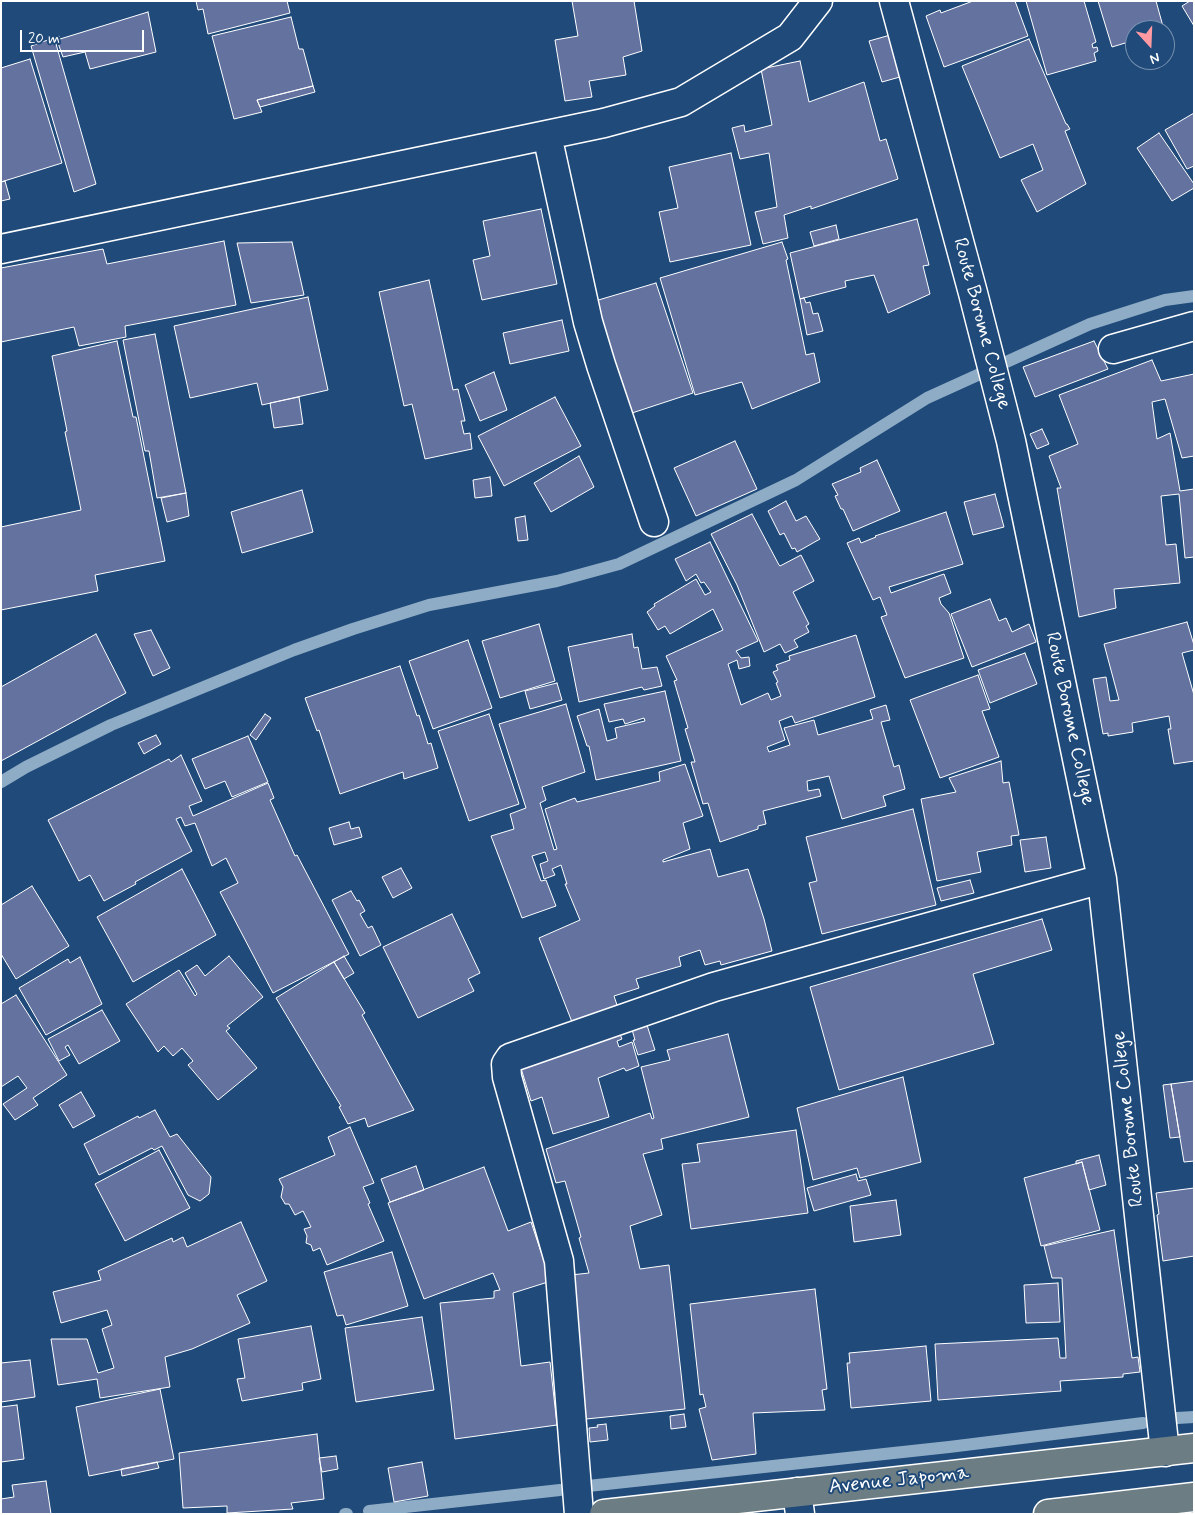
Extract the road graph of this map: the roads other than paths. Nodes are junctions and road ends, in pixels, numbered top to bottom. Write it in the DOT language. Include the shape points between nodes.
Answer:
graph roads {
  1 [pos="818,1"];
  2 [pos="894,1"];
  3 [pos="547,135"];
  4 [pos="1,249"];
  5 [pos="1194,326"];
  6 [pos="1113,348"];
  7 [pos="654,522"];
  8 [pos="1102,879"];
  9 [pos="1194,1448"];
  10 [pos="1165,1452"];
  11 [pos="1194,1497"];
  12 [pos="798,1503"];
  13 [pos="579,1514"];
  14 [pos="604,1514"];
  15 [pos="1048,1514"];
  1 -- 3 [label="street" via="790,37 681,102"];
  2 -- 8 [label="street, Route Borome College" via="1011,441"];
  3 -- 4 [label="street"];
  3 -- 7 [label="street" via="588,322"];
  5 -- 6 [label="street"];
  8 -- 10 [label="street, Route Borome College"];
  8 -- 13 [label="street" via="714,988 510,1058 506,1064 507,1077 558,1261"];
  9 -- 10 [label="main road, Avenue Japoma"];
  10 -- 12 [label="main road, Avenue Japoma"];
  11 -- 15 [label="main road"];
  12 -- 14 [label="main road, Avenue Japoma"];
}
